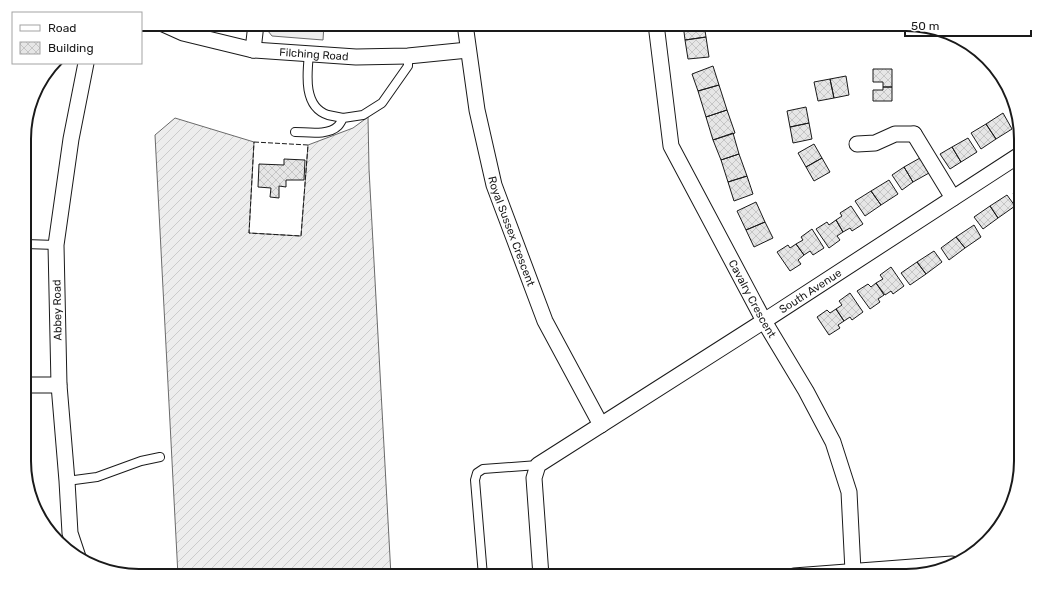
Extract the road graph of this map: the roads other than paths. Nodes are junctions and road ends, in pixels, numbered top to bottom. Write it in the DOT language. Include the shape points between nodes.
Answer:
graph roads {
  1 [pos="179,31"];
  2 [pos="255,31"];
  3 [pos="466,31"];
  4 [pos="657,31"];
  5 [pos="253,50"];
  6 [pos="468,50"];
  7 [pos="309,54"];
  8 [pos="408,56"];
  9 [pos="82,64"];
  10 [pos="343,118"];
  11 [pos="294,132"];
  12 [pos="857,144"];
  13 [pos="1014,159"];
  14 [pos="953,198"];
  15 [pos="31,244"];
  16 [pos="56,245"];
  17 [pos="764,322"];
  18 [pos="59,385"];
  19 [pos="31,386"];
  20 [pos="601,425"];
  21 [pos="160,457"];
  22 [pos="538,464"];
  23 [pos="67,481"];
  24 [pos="75,548"];
  25 [pos="932,565"];
  26 [pos="483,569"];
  27 [pos="540,569"];
  28 [pos="853,569"];
  29 [pos="881,569"];
  1 -- 5 [label="street, Filching Road"];
  2 -- 5 [label="street"];
  3 -- 6 [label="street, Royal Sussex Crescent"];
  4 -- 17 [label="street, Cavalry Crescent" via="671,146"];
  5 -- 7 [label="street, Filching Road"];
  6 -- 8 [label="street, Filching Road"];
  6 -- 20 [label="street, Royal Sussex Crescent" via="477,110 494,185 545,321"];
  7 -- 8 [label="street, Filching Road" via="356,57"];
  7 -- 10 [label="lane" via="308,92 315,106 326,114"];
  8 -- 10 [label="lane" via="408,66 382,103 363,115"];
  9 -- 16 [label="street, Abbey Road"];
  10 -- 11 [label="lane" via="338,126 330,131"];
  12 -- 14 [label="street" via="875,143 894,134 916,130"];
  13 -- 14 [label="street, South Avenue"];
  14 -- 17 [label="street, South Avenue"];
  15 -- 16 [label="lane"];
  16 -- 18 [label="street, Abbey Road"];
  17 -- 20 [label="street, South Avenue"];
  17 -- 28 [label="street, Cavalry Crescent" via="806,391 833,442 849,492"];
  18 -- 19 [label="street"];
  18 -- 23 [label="street, Abbey Road"];
  20 -- 22 [label="street, South Avenue"];
  21 -- 23 [label="lane" via="141,460 97,477"];
  22 -- 26 [label="lane" via="484,469 477,473 475,480"];
  22 -- 27 [label="street" via="534,478"];
  23 -- 24 [label="street, Abbey Road" via="70,533"];
  25 -- 29 [label="street"];
}
